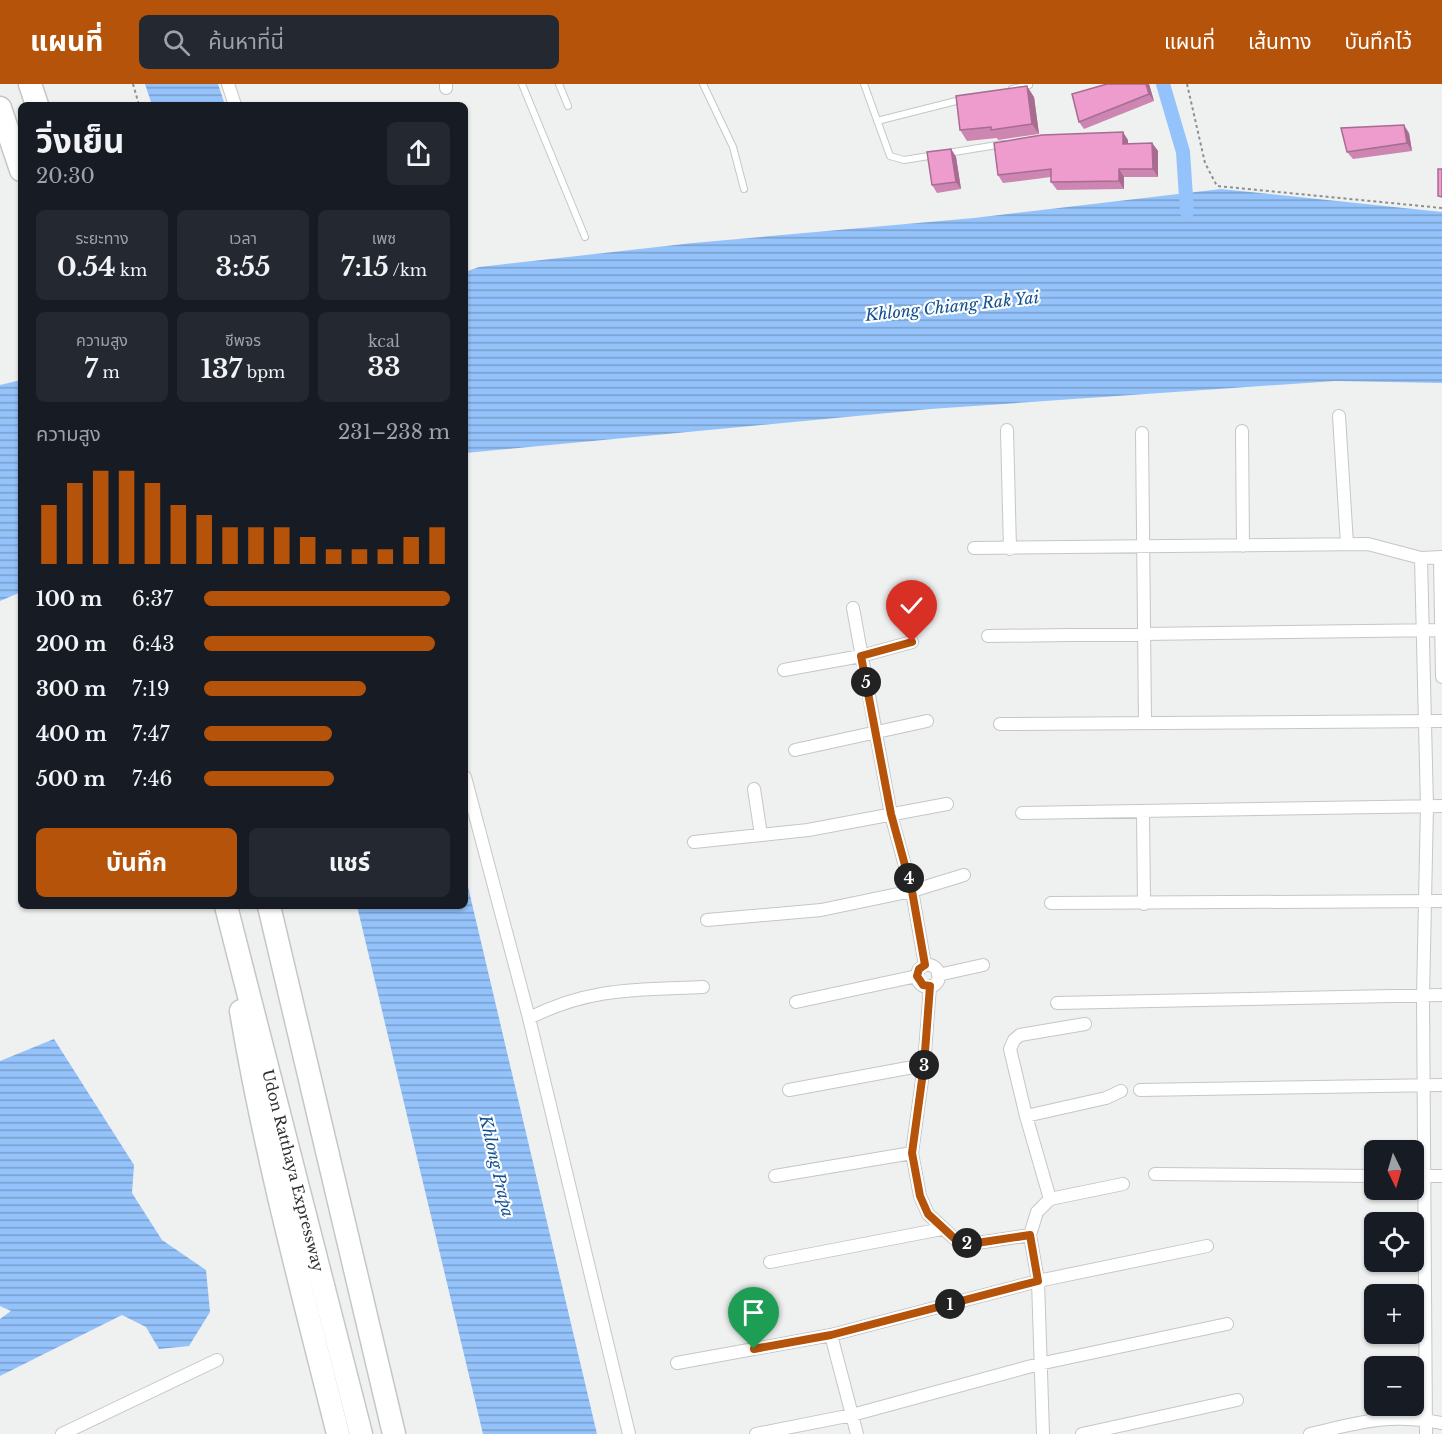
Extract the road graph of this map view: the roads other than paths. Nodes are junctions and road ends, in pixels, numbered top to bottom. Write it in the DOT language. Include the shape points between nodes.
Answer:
graph roads {
  1 [pos="30,84"];
  2 [pos="228,84"];
  3 [pos="522,84"];
  4 [pos="559,84"];
  5 [pos="703,84"];
  6 [pos="864,84"];
  7 [pos="1029,85"];
  8 [pos="1006,90"];
  9 [pos="972,98"];
  10 [pos="36,102"];
  11 [pos="234,102"];
  12 [pos="568,106"];
  13 [pos="0,108"];
  14 [pos="877,121"];
  15 [pos="1009,143"];
  16 [pos="18,161"];
  17 [pos="744,189"];
  18 [pos="585,237"];
  19 [pos="1339,416"];
  20 [pos="1007,430"];
  21 [pos="1242,432"];
  22 [pos="1143,433"];
  23 [pos="1347,544"];
  24 [pos="1243,546"];
  25 [pos="974,548"];
  26 [pos="1144,548"];
  27 [pos="1010,549"];
  28 [pos="1421,558"];
  29 [pos="1441,558"];
  30 [pos="853,608"];
  31 [pos="1441,630"];
  32 [pos="1422,631"];
  33 [pos="1145,634"];
  34 [pos="988,636"];
  35 [pos="912,642"];
  36 [pos="861,656"];
  37 [pos="784,670"];
  38 [pos="1442,677"];
  39 [pos="927,721"];
  40 [pos="1145,721"];
  41 [pos="1425,721"];
  42 [pos="1442,721"];
  43 [pos="1000,724"];
  44 [pos="876,732"];
  45 [pos="795,750"];
  46 [pos="468,788"];
  47 [pos="754,789"];
  48 [pos="947,804"];
  49 [pos="1426,806"];
  50 [pos="1442,806"];
  51 [pos="1143,811"];
  52 [pos="1022,813"];
  53 [pos="891,814"];
  54 [pos="761,835"];
  55 [pos="694,842"];
  56 [pos="964,875"];
  57 [pos="912,891"];
  58 [pos="1442,901"];
  59 [pos="1425,902"];
  60 [pos="1051,903"];
  61 [pos="1144,904"];
  62 [pos="225,909"];
  63 [pos="226,909"];
  64 [pos="270,909"];
  65 [pos="707,920"];
  66 [pos="925,965"];
  67 [pos="983,965"];
  68 [pos="938,975"];
  69 [pos="917,976"];
  70 [pos="930,986"];
  71 [pos="704,987"];
  72 [pos="1442,995"];
  73 [pos="1423,996"];
  74 [pos="796,1002"];
  75 [pos="1057,1003"];
  76 [pos="529,1018"];
  77 [pos="1085,1024"];
  78 [pos="924,1065"];
  79 [pos="1424,1085"];
  80 [pos="1442,1085"];
  81 [pos="789,1090"];
  82 [pos="1140,1090"];
  83 [pos="1121,1091"];
  84 [pos="1026,1116"];
  85 [pos="1420,1140"];
  86 [pos="912,1153"];
  87 [pos="1155,1174"];
  88 [pos="775,1176"];
  89 [pos="1364,1176"];
  90 [pos="1424,1176"];
  91 [pos="1442,1176"];
  92 [pos="1123,1184"];
  93 [pos="1050,1199"];
  94 [pos="1419,1200"];
  95 [pos="942,1229"];
  96 [pos="1030,1235"];
  97 [pos="1207,1246"];
  98 [pos="770,1262"];
  99 [pos="1038,1281"];
  100 [pos="1227,1324"];
  101 [pos="831,1335"];
  102 [pos="217,1360"];
  103 [pos="677,1363"];
  104 [pos="1039,1364"];
  105 [pos="1237,1400"];
  106 [pos="852,1415"];
  107 [pos="1426,1420"];
  108 [pos="1442,1423"];
  109 [pos="62,1434"];
  110 [pos="338,1434"];
  111 [pos="361,1434"];
  112 [pos="394,1434"];
  113 [pos="629,1434"];
  114 [pos="756,1434"];
  115 [pos="857,1434"];
  116 [pos="1043,1434"];
  117 [pos="1083,1434"];
  118 [pos="1310,1434"];
  119 [pos="1426,1434"];
  1 -- 10 [label="highway"];
  2 -- 11 [label="street"];
  3 -- 18 [label="lane"];
  4 -- 12 [label="lane"];
  5 -- 17 [label="lane" via="733,147"];
  6 -- 14 [label="lane"];
  7 -- 8 [label="lane"];
  9 -- 14 [label="lane"];
  13 -- 16 [label="highway"];
  14 -- 15 [label="lane" via="890,156 898,160"];
  19 -- 23 [label="street"];
  20 -- 27 [label="street"];
  21 -- 24 [label="street"];
  22 -- 26 [label="street"];
  23 -- 24 [label="street"];
  23 -- 28 [label="street" via="1383,545"];
  24 -- 26 [label="street"];
  25 -- 27 [label="street"];
  26 -- 27 [label="street"];
  26 -- 33 [label="street"];
  28 -- 29 [label="street"];
  28 -- 32 [label="street"];
  29 -- 31 [label="street"];
  30 -- 36 [label="street"];
  31 -- 32 [label="street"];
  31 -- 38 [label="street"];
  32 -- 33 [label="street"];
  32 -- 41 [label="street"];
  33 -- 34 [label="street"];
  33 -- 40 [label="street"];
  35 -- 36 [label="street"];
  36 -- 37 [label="street"];
  36 -- 44 [label="street"];
  39 -- 44 [label="street"];
  40 -- 41 [label="street"];
  40 -- 43 [label="street"];
  41 -- 42 [label="street"];
  41 -- 49 [label="street"];
  44 -- 45 [label="street"];
  44 -- 53 [label="street"];
  46 -- 76 [label="street"];
  47 -- 54 [label="street"];
  48 -- 53 [label="street"];
  49 -- 50 [label="street"];
  49 -- 51 [label="street"];
  49 -- 59 [label="street"];
  51 -- 52 [label="street"];
  51 -- 61 [label="street"];
  53 -- 54 [label="street"];
  53 -- 57 [label="street"];
  54 -- 55 [label="street"];
  56 -- 57 [label="street"];
  57 -- 65 [label="street" via="821,910"];
  57 -- 66 [label="street"];
  58 -- 59 [label="street"];
  59 -- 61 [label="street"];
  59 -- 73 [label="street"];
  60 -- 61 [label="street"];
  62 -- 110 [label="highway" via="250,1062"];
  63 -- 111 [label="highway, Udon Ratthaya Expressway"];
  64 -- 112 [label="highway"];
  66 -- 68 [label="street" via="935,968"];
  66 -- 69 [label="street"];
  67 -- 68 [label="street"];
  68 -- 70 [label="street"];
  69 -- 70 [label="street" via="923,985"];
  69 -- 74 [label="street"];
  70 -- 78 [label="street"];
  71 -- 76 [label="street" via="604,991 553,1006"];
  72 -- 73 [label="street"];
  73 -- 75 [label="street"];
  73 -- 79 [label="street"];
  76 -- 113 [label="street"];
  77 -- 84 [label="street" via="1020,1035 1014,1040 1010,1049"];
  78 -- 81 [label="street"];
  78 -- 86 [label="street"];
  79 -- 80 [label="street"];
  79 -- 82 [label="street"];
  79 -- 85 [label="street"];
  83 -- 84 [label="street" via="1095,1101"];
  84 -- 93 [label="street"];
  86 -- 88 [label="street"];
  86 -- 95 [label="street" via="920,1196 928,1214"];
  87 -- 89 [label="street"];
  90 -- 91 [label="street"];
  92 -- 93 [label="street"];
  93 -- 96 [label="street" via="1037,1212"];
  94 -- 107 [label="street"];
  95 -- 96 [label="street" via="970,1244"];
  95 -- 98 [label="street"];
  96 -- 99 [label="street"];
  97 -- 99 [label="street"];
  99 -- 101 [label="street"];
  99 -- 104 [label="street"];
  100 -- 104 [label="street"];
  101 -- 103 [label="street"];
  101 -- 106 [label="street"];
  102 -- 109 [label="street"];
  104 -- 106 [label="street"];
  104 -- 116 [label="street"];
  105 -- 117 [label="street"];
  106 -- 114 [label="street"];
  106 -- 115 [label="street"];
  107 -- 108 [label="street"];
  107 -- 118 [label="street" via="1381,1418"];
  107 -- 119 [label="street"];
}
